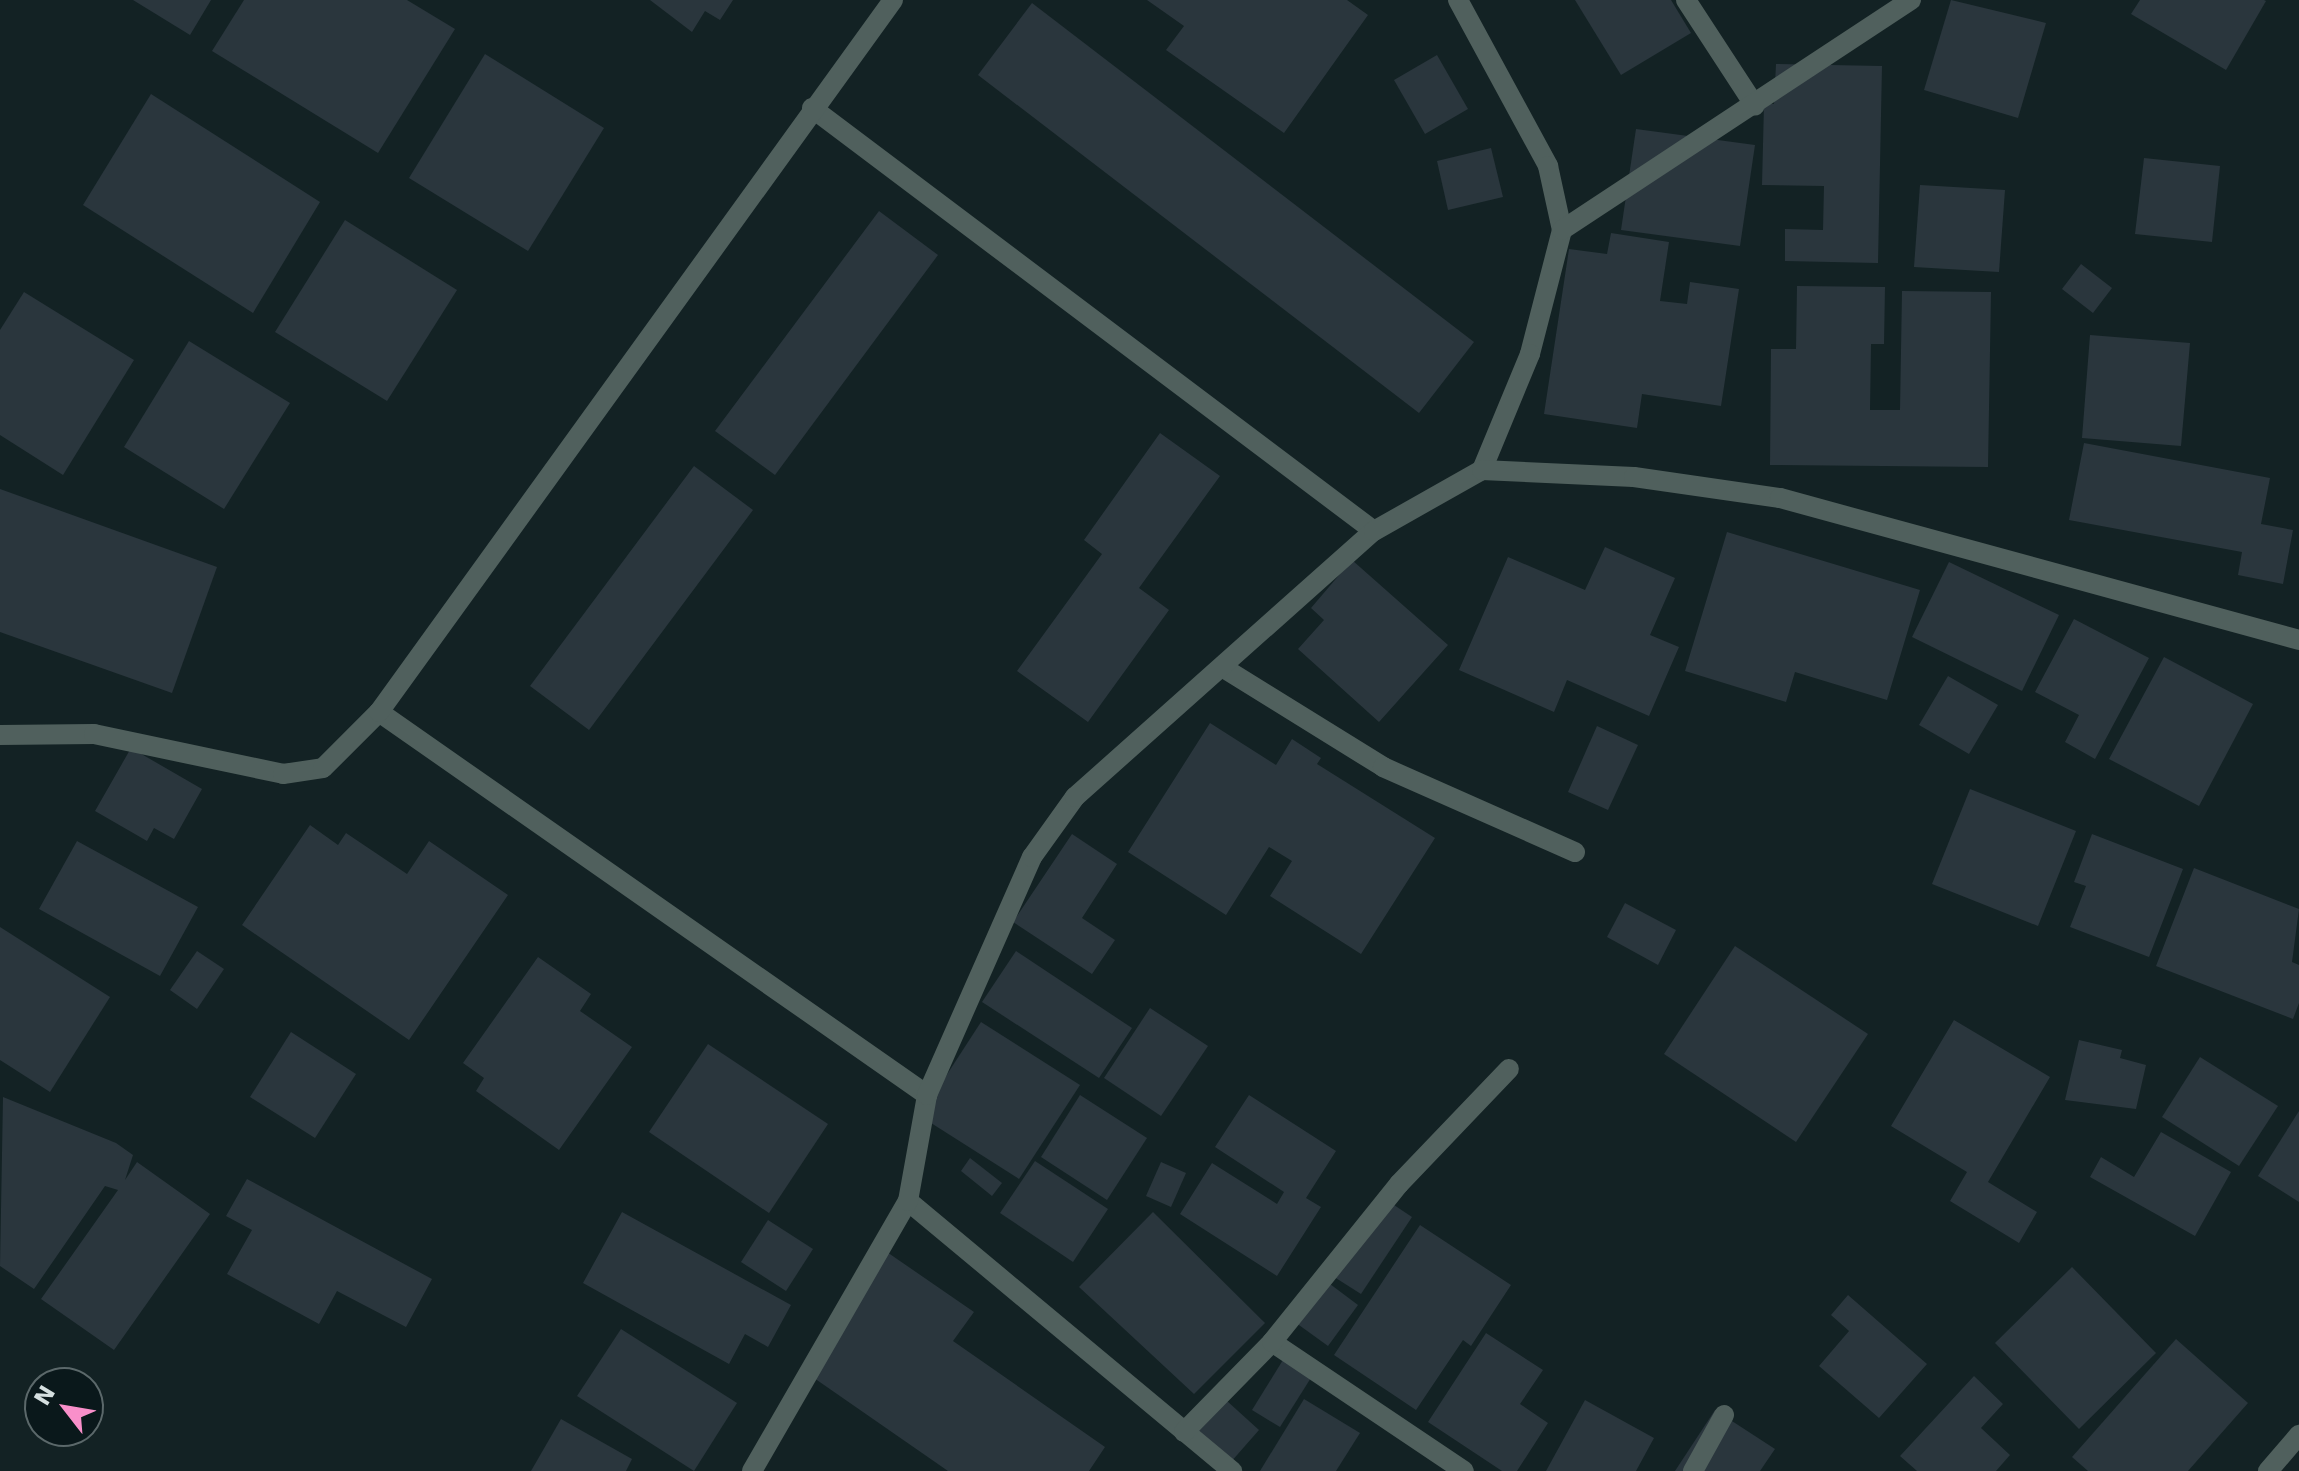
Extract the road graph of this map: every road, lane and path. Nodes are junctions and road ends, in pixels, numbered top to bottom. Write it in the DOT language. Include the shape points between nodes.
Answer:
graph roads {
  1 [pos="893,0"];
  2 [pos="1458,0"];
  3 [pos="1686,0"];
  4 [pos="1911,0"];
  5 [pos="1755,106"];
  6 [pos="812,108"];
  7 [pos="1562,230"];
  8 [pos="1482,470"];
  9 [pos="1374,531"];
  10 [pos="2299,640"];
  11 [pos="1222,667"];
  12 [pos="379,712"];
  13 [pos="0,735"];
  14 [pos="1575,852"];
  15 [pos="1509,1069"];
  16 [pos="927,1095"];
  17 [pos="908,1201"];
  18 [pos="1272,1342"];
  19 [pos="1724,1415"];
  20 [pos="1184,1432"];
  21 [pos="2299,1435"];
  22 [pos="752,1471"];
  23 [pos="1232,1471"];
  24 [pos="1464,1471"];
  25 [pos="1693,1471"];
  26 [pos="2268,1471"];
  1 -- 6 [label="street"];
  2 -- 7 [label="street" via="1548,166"];
  3 -- 5 [label="street"];
  4 -- 5 [label="street"];
  5 -- 7 [label="street"];
  6 -- 9 [label="street"];
  6 -- 12 [label="street"];
  7 -- 8 [label="street" via="1530,354"];
  8 -- 9 [label="street"];
  8 -- 10 [label="street" via="1634,477 1780,498"];
  9 -- 11 [label="street"];
  11 -- 14 [label="street" via="1383,767"];
  11 -- 16 [label="street" via="1075,797 1032,857"];
  12 -- 13 [label="street" via="323,768 283,774 94,734"];
  12 -- 16 [label="street"];
  15 -- 18 [label="street" via="1399,1184"];
  16 -- 17 [label="street"];
  17 -- 20 [label="street"];
  17 -- 22 [label="street"];
  18 -- 20 [label="street"];
  18 -- 24 [label="street"];
  19 -- 25 [label="street"];
  20 -- 23 [label="street"];
  21 -- 26 [label="street"];
}
